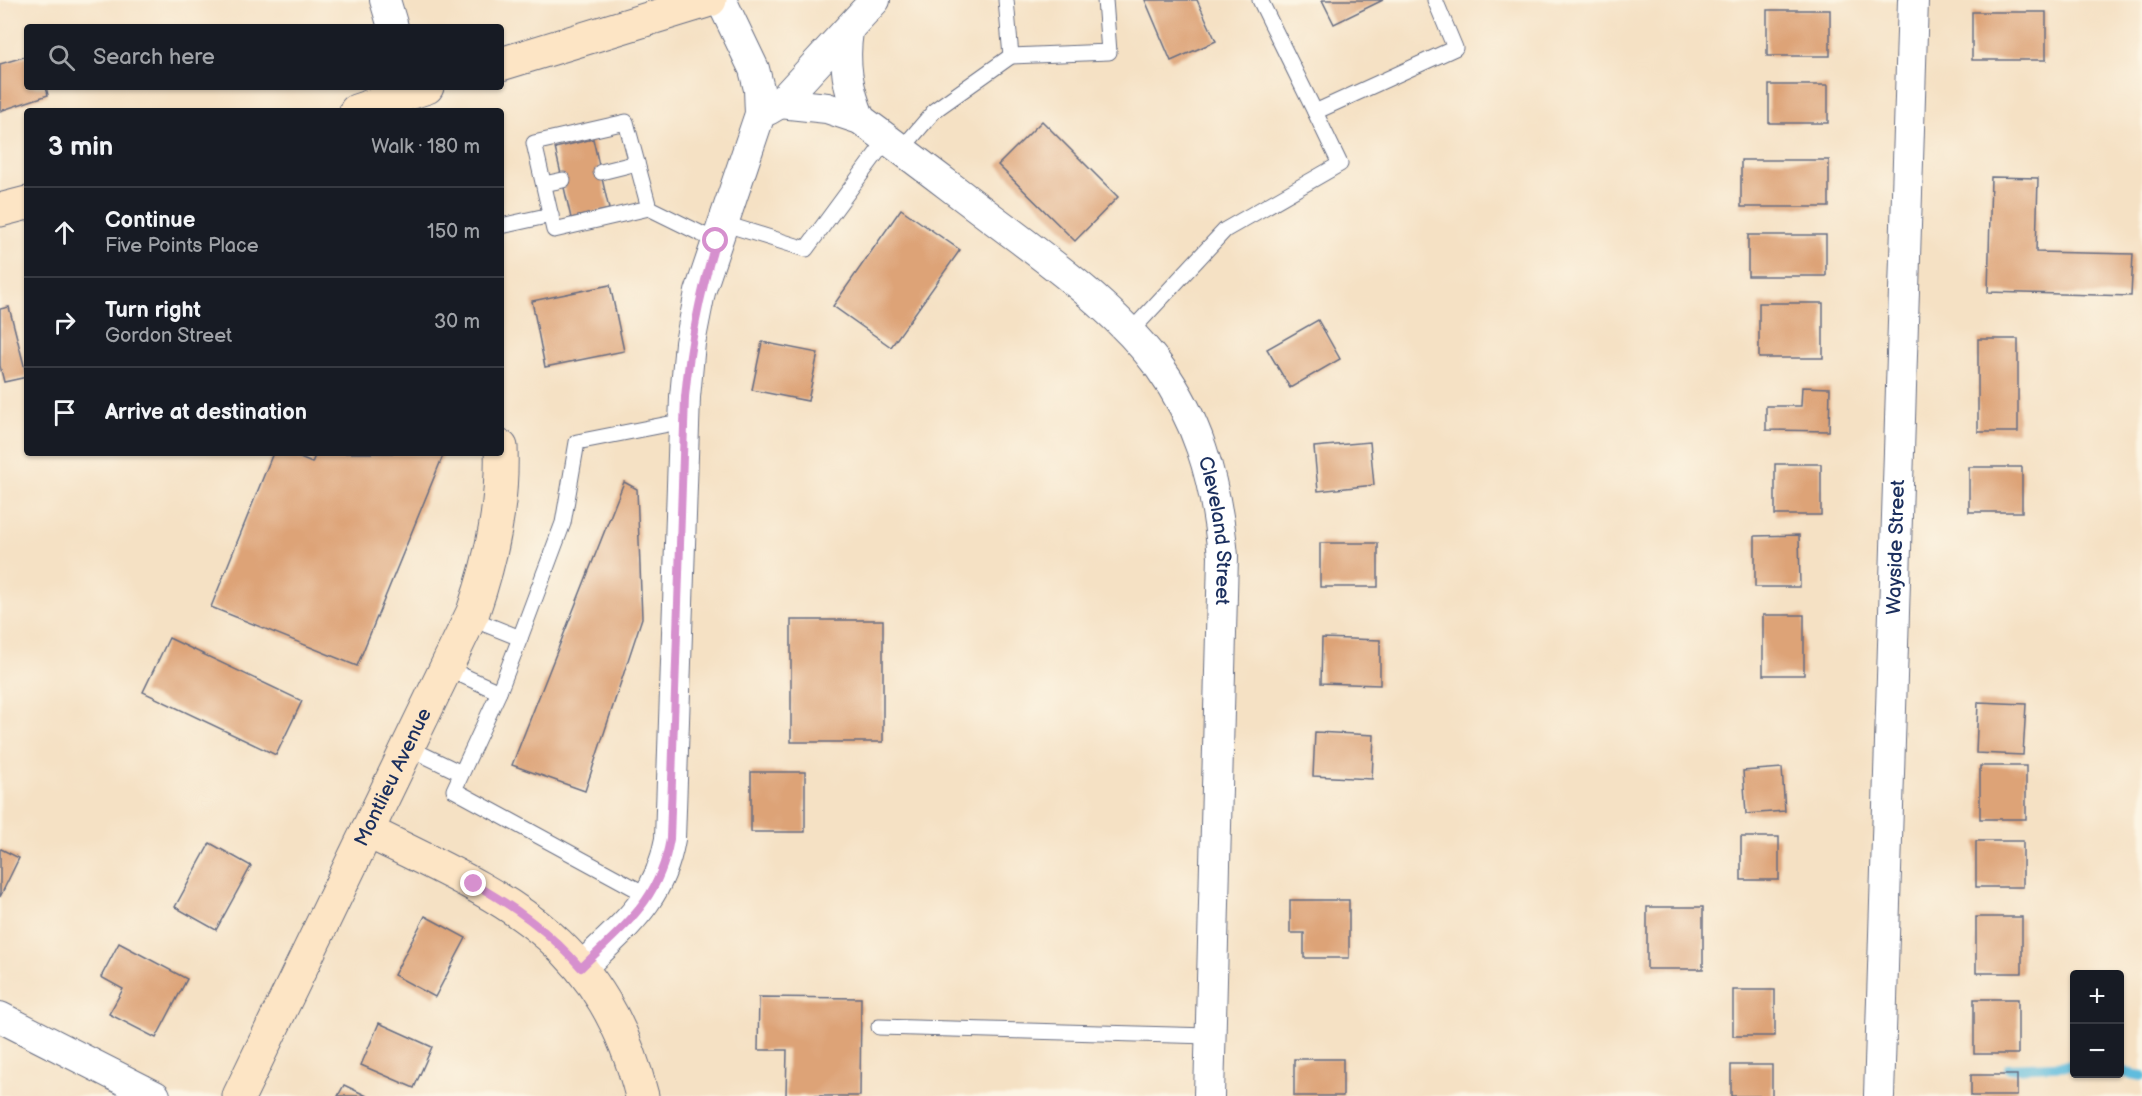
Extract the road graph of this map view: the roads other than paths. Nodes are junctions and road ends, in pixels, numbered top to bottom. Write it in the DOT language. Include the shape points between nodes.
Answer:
graph roads {
  1 [pos="385,0"];
  2 [pos="710,0"];
  3 [pos="722,0"];
  4 [pos="875,0"];
  5 [pos="1006,0"];
  6 [pos="1105,0"];
  7 [pos="1260,0"];
  8 [pos="1435,0"];
  9 [pos="1913,0"];
  10 [pos="392,24"];
  11 [pos="848,32"];
  12 [pos="1011,56"];
  13 [pos="504,63"];
  14 [pos="416,94"];
  15 [pos="367,108"];
  16 [pos="770,109"];
  17 [pos="1315,112"];
  18 [pos="860,119"];
  19 [pos="894,144"];
  20 [pos="637,163"];
  21 [pos="601,171"];
  22 [pos="563,180"];
  23 [pos="544,184"];
  24 [pos="24,204"];
  25 [pos="649,208"];
  26 [pos="0,210"];
  27 [pos="551,215"];
  28 [pos="504,225"];
  29 [pos="719,232"];
  30 [pos="1131,331"];
  31 [pos="684,422"];
  32 [pos="501,456"];
  33 [pos="470,618"];
  34 [pos="520,638"];
  35 [pos="446,668"];
  36 [pos="500,692"];
  37 [pos="407,747"];
  38 [pos="462,773"];
  39 [pos="367,831"];
  40 [pos="650,896"];
  41 [pos="581,968"];
  42 [pos="0,1017"];
  43 [pos="879,1027"];
  44 [pos="1210,1036"];
  45 [pos="155,1096"];
  46 [pos="239,1096"];
  47 [pos="642,1096"];
  48 [pos="1209,1096"];
  49 [pos="1879,1096"];
  1 -- 10 [label="street"];
  2 -- 13 [label="street"];
  3 -- 16 [label="street"];
  4 -- 11 [label="street"];
  5 -- 12 [label="lane"];
  6 -- 12 [label="lane" via="1109,52"];
  7 -- 17 [label="lane"];
  8 -- 17 [label="lane" via="1455,48"];
  9 -- 49 [label="street, Wayside Street"];
  11 -- 16 [label="street"];
  11 -- 18 [label="street" via="847,82"];
  12 -- 19 [label="lane"];
  14 -- 15 [label="street"];
  16 -- 18 [label="street, Cleveland Street" via="827,108"];
  16 -- 29 [label="street"];
  17 -- 30 [label="lane" via="1340,164 1225,230"];
  18 -- 19 [label="street, Cleveland Street"];
  19 -- 29 [label="lane" via="806,249"];
  19 -- 30 [label="street, Cleveland Street" via="1070,277"];
  20 -- 21 [label="lane"];
  20 -- 23 [label="lane" via="626,122 534,143"];
  20 -- 25 [label="lane"];
  22 -- 23 [label="lane"];
  23 -- 27 [label="lane"];
  24 -- 26 [label="street"];
  25 -- 27 [label="lane" via="554,230"];
  25 -- 29 [label="lane"];
  27 -- 28 [label="lane"];
  29 -- 31 [label="street" via="700,292 690,344"];
  30 -- 44 [label="street, Cleveland Street" via="1155,359 1189,417 1212,476 1219,515 1223,555"];
  31 -- 34 [label="lane" via="577,442 563,523"];
  31 -- 40 [label="street" via="670,839 666,864"];
  32 -- 33 [label="street, Montlieu Avenue" via="496,530"];
  33 -- 34 [label="lane"];
  33 -- 35 [label="street, Montlieu Avenue"];
  34 -- 36 [label="lane"];
  35 -- 36 [label="lane"];
  35 -- 37 [label="street, Montlieu Avenue"];
  36 -- 38 [label="lane"];
  37 -- 38 [label="lane"];
  37 -- 39 [label="street, Montlieu Avenue"];
  38 -- 40 [label="lane" via="454,790"];
  39 -- 41 [label="street" via="502,899 558,941"];
  39 -- 46 [label="street, Montlieu Avenue"];
  40 -- 41 [label="street"];
  41 -- 47 [label="street" via="616,1025"];
  42 -- 45 [label="street"];
  43 -- 44 [label="lane"];
  44 -- 48 [label="street, Cleveland Street"];
}
